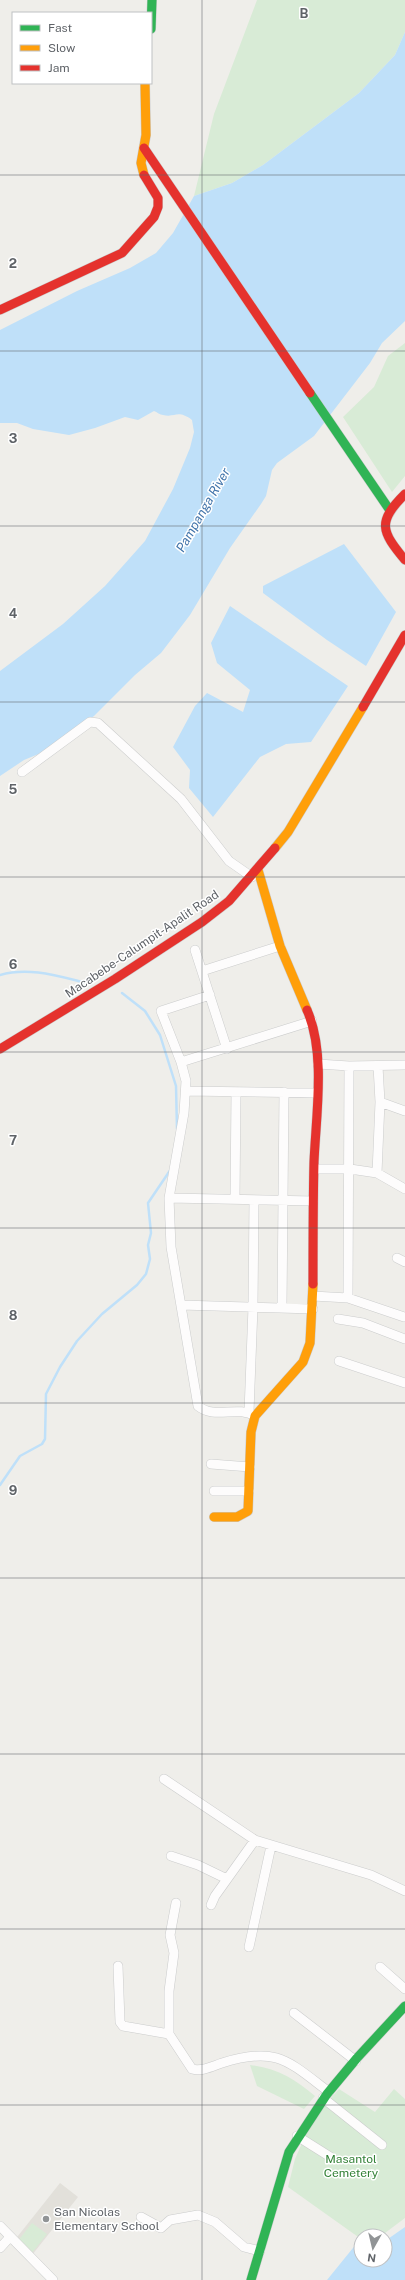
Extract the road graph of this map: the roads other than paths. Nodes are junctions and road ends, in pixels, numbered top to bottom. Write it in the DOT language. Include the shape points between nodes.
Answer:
graph roads {
  1 [pos="152,0"];
  2 [pos="152,12"];
  3 [pos="145,84"];
  4 [pos="144,148"];
  5 [pos="0,310"];
  6 [pos="405,494"];
  7 [pos="389,509"];
  8 [pos="405,560"];
  9 [pos="405,634"];
  10 [pos="22,772"];
  11 [pos="255,874"];
  12 [pos="280,946"];
  13 [pos="195,950"];
  14 [pos="202,971"];
  15 [pos="210,995"];
  16 [pos="312,1021"];
  17 [pos="226,1048"];
  18 [pos="0,1049"];
  19 [pos="181,1062"];
  20 [pos="318,1064"];
  21 [pos="405,1065"];
  22 [pos="349,1066"];
  23 [pos="378,1066"];
  24 [pos="186,1091"];
  25 [pos="236,1092"];
  26 [pos="284,1092"];
  27 [pos="316,1093"];
  28 [pos="380,1102"];
  29 [pos="405,1111"];
  30 [pos="315,1169"];
  31 [pos="350,1169"];
  32 [pos="377,1173"];
  33 [pos="405,1189"];
  34 [pos="169,1198"];
  35 [pos="235,1199"];
  36 [pos="254,1200"];
  37 [pos="282,1201"];
  38 [pos="313,1201"];
  39 [pos="313,1296"];
  40 [pos="348,1298"];
  41 [pos="181,1305"];
  42 [pos="253,1307"];
  43 [pos="282,1307"];
  44 [pos="313,1309"];
  45 [pos="404,1317"];
  46 [pos="338,1319"];
  47 [pos="405,1339"];
  48 [pos="339,1361"];
  49 [pos="404,1380"];
  50 [pos="252,1414"];
  51 [pos="211,1464"];
  52 [pos="250,1467"];
  53 [pos="214,1490"];
  54 [pos="248,1491"];
  55 [pos="214,1517"];
  56 [pos="164,1779"];
  57 [pos="255,1840"];
  58 [pos="271,1846"];
  59 [pos="171,1856"];
  60 [pos="227,1879"];
  61 [pos="405,1891"];
  62 [pos="176,1903"];
  63 [pos="211,1905"];
  64 [pos="249,1947"];
  65 [pos="118,1966"];
  66 [pos="380,1967"];
  67 [pos="405,1989"];
  68 [pos="405,2006"];
  69 [pos="294,2013"];
  70 [pos="169,2034"];
  71 [pos="356,2061"];
  72 [pos="326,2095"];
  73 [pos="298,2136"];
  74 [pos="382,2145"];
  75 [pos="332,2158"];
  76 [pos="141,2217"];
  77 [pos="0,2226"];
  78 [pos="10,2237"];
  79 [pos="0,2248"];
  80 [pos="260,2252"];
  81 [pos="54,2280"];
  82 [pos="251,2280"];
  1 -- 2 [label="main road"];
  3 -- 4 [label="main road"];
  4 -- 5 [label="main road" via="142,171 158,198 154,217 122,253"];
  4 -- 7 [label="main road"];
  6 -- 7 [label="main road"];
  7 -- 8 [label="main road" via="383,520 383,528"];
  9 -- 11 [label="main road, Macabebe-Calumpit-Apalit Road" via="288,832"];
  10 -- 11 [label="street" via="90,722 98,723 181,799 229,861"];
  11 -- 12 [label="main road"];
  11 -- 18 [label="main road, Macabebe-Calumpit-Apalit Road" via="229,901 202,922 66,1010"];
  12 -- 14 [label="street"];
  12 -- 16 [label="main road"];
  13 -- 14 [label="street"];
  14 -- 15 [label="street"];
  15 -- 17 [label="street"];
  15 -- 19 [label="street" via="160,1011"];
  16 -- 17 [label="street"];
  16 -- 20 [label="main road"];
  17 -- 19 [label="street"];
  19 -- 24 [label="street"];
  20 -- 22 [label="street"];
  20 -- 27 [label="main road"];
  21 -- 23 [label="street"];
  22 -- 23 [label="street"];
  22 -- 31 [label="street"];
  23 -- 28 [label="street"];
  24 -- 25 [label="street"];
  24 -- 34 [label="street"];
  25 -- 26 [label="street"];
  25 -- 35 [label="street"];
  26 -- 27 [label="street"];
  26 -- 37 [label="street"];
  27 -- 30 [label="main road"];
  28 -- 29 [label="street"];
  28 -- 32 [label="street"];
  30 -- 31 [label="street"];
  30 -- 38 [label="main road"];
  31 -- 32 [label="street"];
  31 -- 40 [label="street"];
  32 -- 33 [label="street"];
  34 -- 35 [label="street"];
  34 -- 41 [label="street" via="170,1247"];
  35 -- 36 [label="street"];
  36 -- 37 [label="street"];
  36 -- 42 [label="street"];
  37 -- 38 [label="street"];
  37 -- 43 [label="street"];
  38 -- 39 [label="main road"];
  39 -- 40 [label="street"];
  39 -- 44 [label="main road"];
  40 -- 45 [label="street"];
  41 -- 42 [label="street"];
  41 -- 50 [label="street" via="198,1406 204,1412"];
  42 -- 43 [label="street"];
  42 -- 50 [label="street"];
  43 -- 44 [label="street"];
  44 -- 50 [label="main road" via="310,1343 303,1362"];
  46 -- 47 [label="street" via="363,1323"];
  48 -- 49 [label="street"];
  50 -- 52 [label="main road"];
  51 -- 52 [label="street"];
  52 -- 54 [label="main road"];
  53 -- 54 [label="street"];
  54 -- 55 [label="main road" via="248,1511 245,1515"];
  56 -- 57 [label="street"];
  57 -- 58 [label="street"];
  57 -- 60 [label="street"];
  58 -- 61 [label="street" via="371,1875"];
  58 -- 64 [label="street"];
  59 -- 60 [label="street"];
  60 -- 63 [label="street"];
  62 -- 70 [label="street" via="170,1935 174,1953 169,1991"];
  65 -- 70 [label="street" via="120,2022 123,2026"];
  66 -- 67 [label="street"];
  68 -- 71 [label="main road"];
  69 -- 71 [label="street"];
  70 -- 72 [label="street" via="192,2069 204,2069 242,2057 266,2054 298,2068"];
  71 -- 72 [label="main road"];
  72 -- 73 [label="main road"];
  72 -- 74 [label="street"];
  73 -- 75 [label="street"];
  73 -- 80 [label="main road" via="289,2152"];
  76 -- 80 [label="street" via="161,2228 170,2220 198,2215 216,2222 244,2247"];
  77 -- 78 [label="street"];
  78 -- 79 [label="street"];
  78 -- 81 [label="street"];
  80 -- 82 [label="main road"];
}
